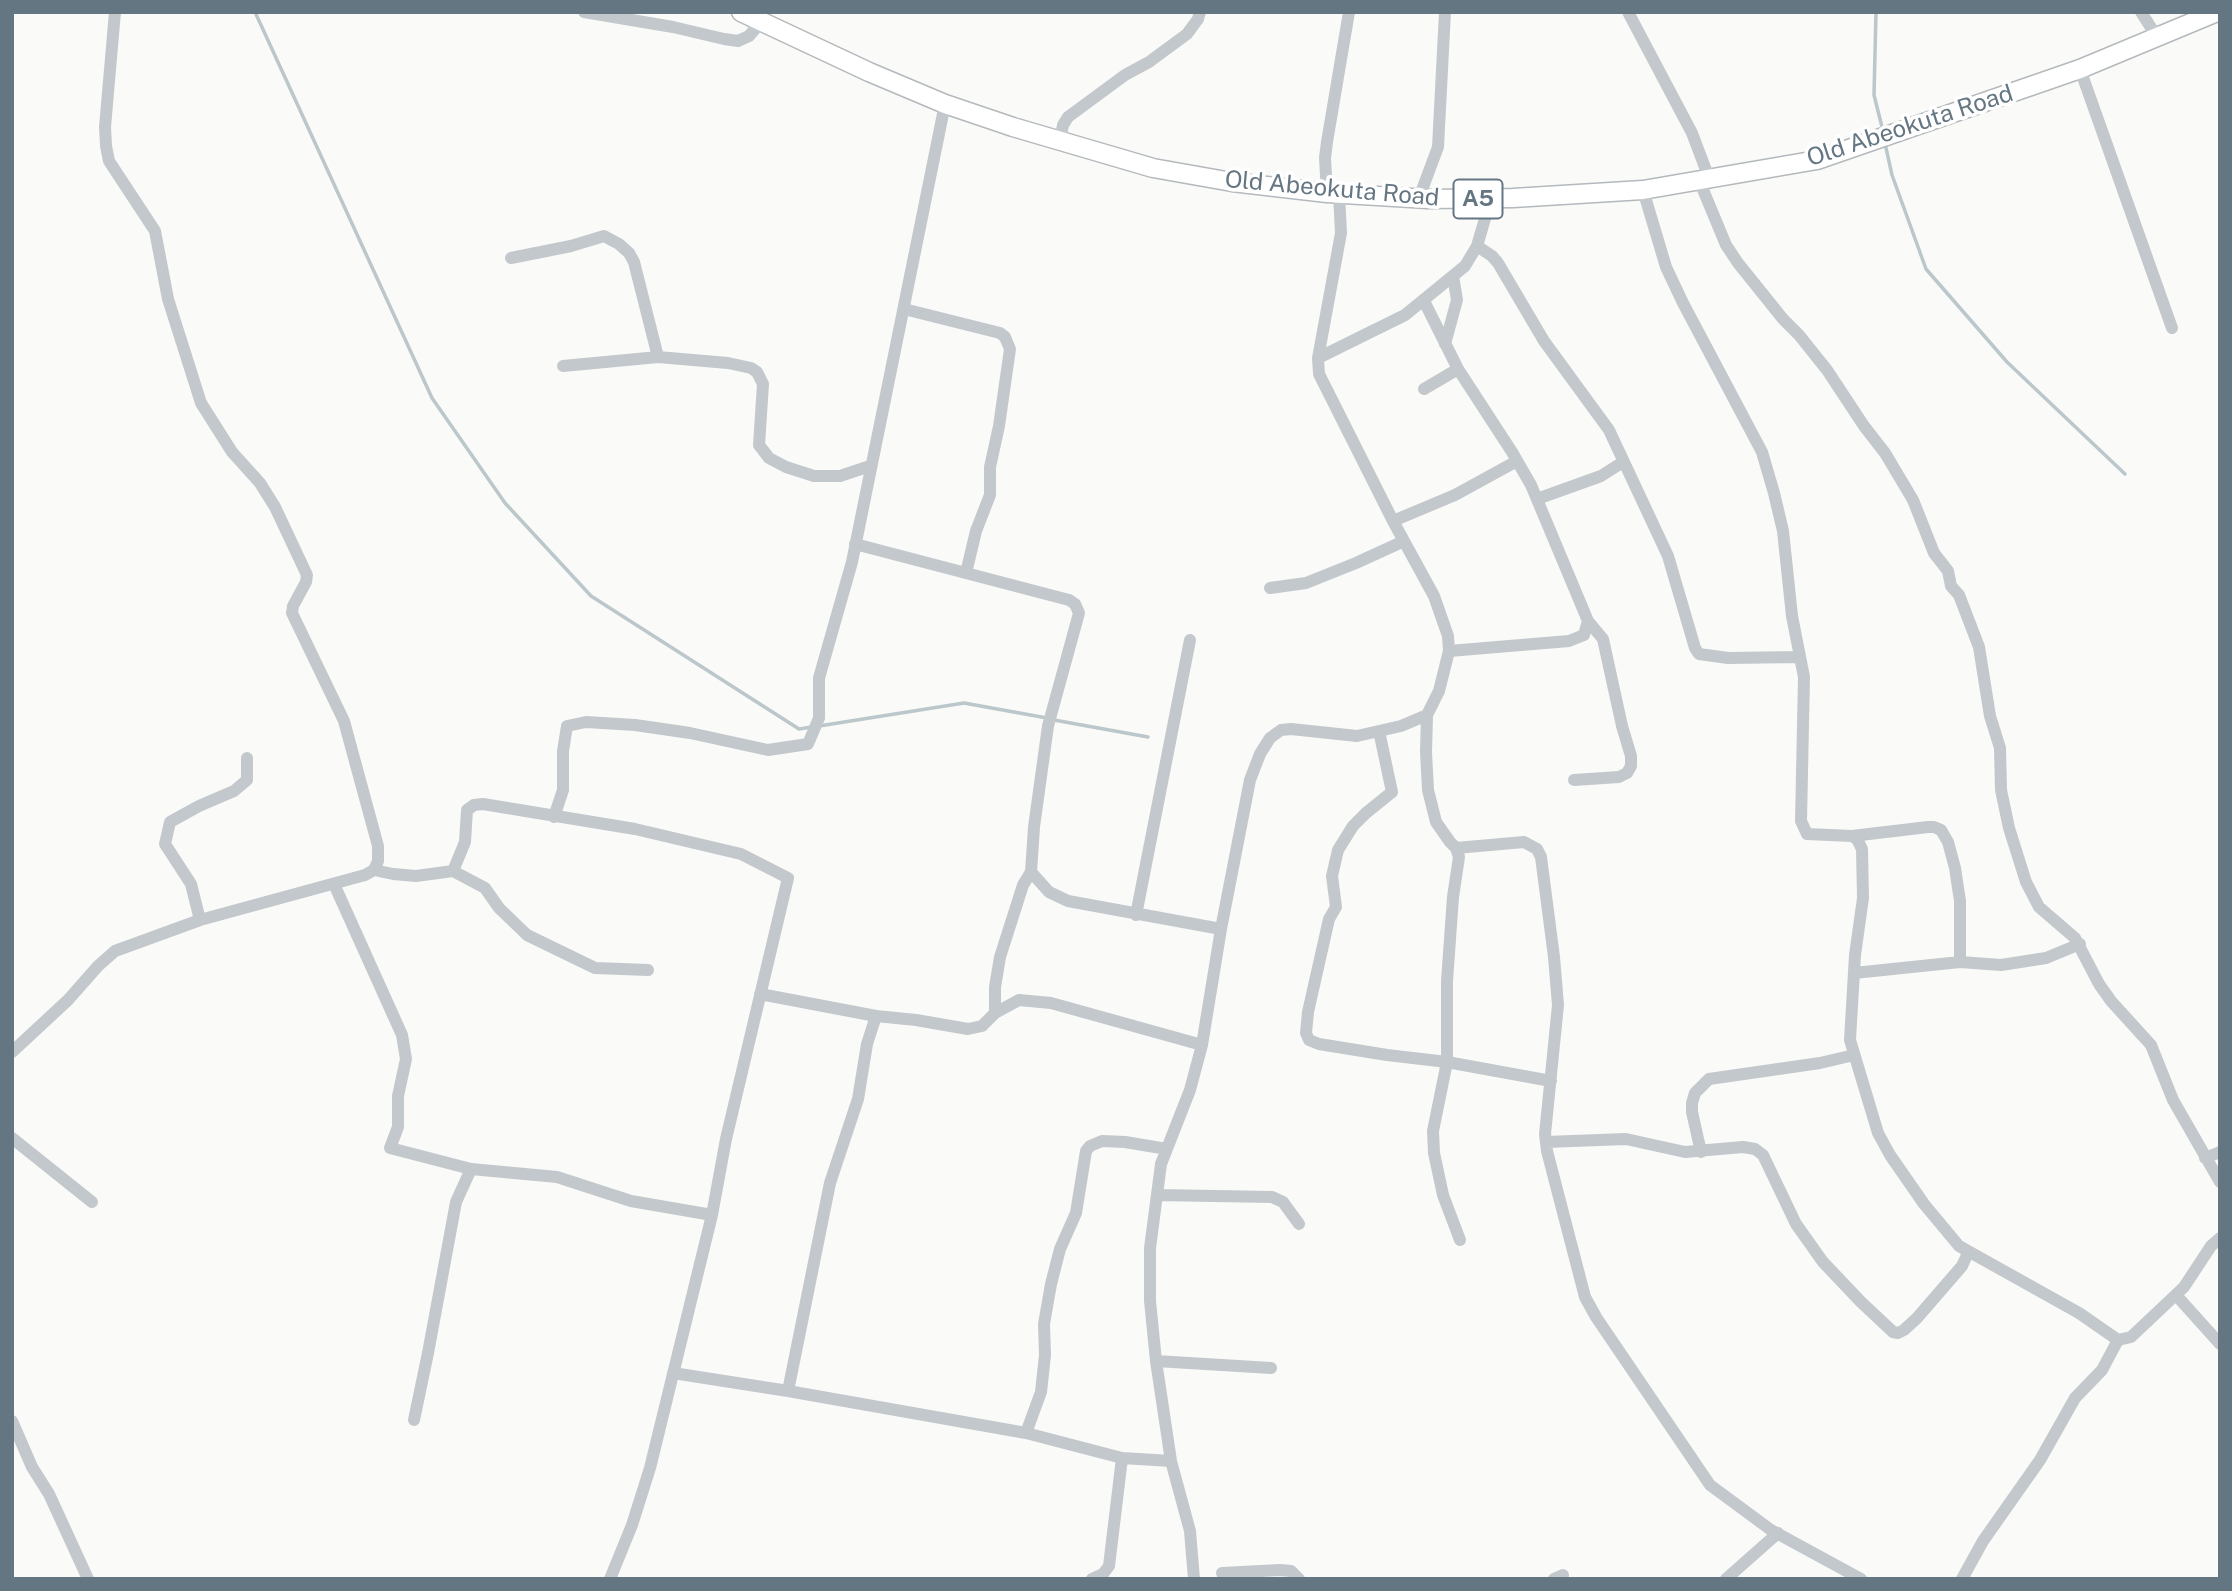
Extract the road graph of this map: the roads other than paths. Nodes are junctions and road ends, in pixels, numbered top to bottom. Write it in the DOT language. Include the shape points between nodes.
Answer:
graph roads {
  1 [pos="115,12"];
  2 [pos="584,12"];
  3 [pos="741,12"];
  4 [pos="1200,12"];
  5 [pos="1349,12"];
  6 [pos="1445,12"];
  7 [pos="1628,12"];
  8 [pos="2141,12"];
  9 [pos="2216,12"];
  10 [pos="761,22"];
  11 [pos="2157,37"];
  12 [pos="2080,69"];
  13 [pos="945,104"];
  14 [pos="1060,141"];
  15 [pos="1704,179"];
  16 [pos="1643,190"];
  17 [pos="1333,193"];
  18 [pos="1419,198"];
  19 [pos="1491,198"];
  20 [pos="1477,246"];
  21 [pos="511,258"];
  22 [pos="1453,276"];
  23 [pos="1424,300"];
  24 [pos="904,309"];
  25 [pos="1454,316"];
  26 [pos="1432,318"];
  27 [pos="2172,328"];
  28 [pos="1445,344"];
  29 [pos="659,357"];
  30 [pos="1318,358"];
  31 [pos="564,366"];
  32 [pos="1458,369"];
  33 [pos="1424,389"];
  34 [pos="1517,461"];
  35 [pos="1623,461"];
  36 [pos="870,466"];
  37 [pos="1536,499"];
  38 [pos="1393,521"];
  39 [pos="1404,541"];
  40 [pos="855,544"];
  41 [pos="966,573"];
  42 [pos="1270,588"];
  43 [pos="1588,621"];
  44 [pos="1190,640"];
  45 [pos="1449,651"];
  46 [pos="1799,656"];
  47 [pos="1427,715"];
  48 [pos="1379,731"];
  49 [pos="247,758"];
  50 [pos="1574,780"];
  51 [pos="554,817"];
  52 [pos="1852,836"];
  53 [pos="1456,848"];
  54 [pos="374,870"];
  55 [pos="453,871"];
  56 [pos="1031,872"];
  57 [pos="334,884"];
  58 [pos="1136,915"];
  59 [pos="200,920"];
  60 [pos="1221,929"];
  61 [pos="2080,944"];
  62 [pos="1960,962"];
  63 [pos="648,970"];
  64 [pos="1854,973"];
  65 [pos="760,994"];
  66 [pos="995,1013"];
  67 [pos="876,1016"];
  68 [pos="1202,1045"];
  69 [pos="12,1052"];
  70 [pos="1854,1055"];
  71 [pos="1447,1062"];
  72 [pos="1551,1081"];
  73 [pos="12,1138"];
  74 [pos="1546,1142"];
  75 [pos="1167,1149"];
  76 [pos="1701,1152"];
  77 [pos="2220,1152"];
  78 [pos="2205,1158"];
  79 [pos="471,1169"];
  80 [pos="2220,1182"];
  81 [pos="1157,1195"];
  82 [pos="92,1202"];
  83 [pos="712,1215"];
  84 [pos="1299,1224"];
  85 [pos="2220,1238"];
  86 [pos="1460,1240"];
  87 [pos="1968,1253"];
  88 [pos="2176,1295"];
  89 [pos="2118,1340"];
  90 [pos="2220,1344"];
  91 [pos="1156,1361"];
  92 [pos="1271,1368"];
  93 [pos="673,1373"];
  94 [pos="788,1391"];
  95 [pos="414,1420"];
  96 [pos="12,1421"];
  97 [pos="1026,1433"];
  98 [pos="1122,1458"];
  99 [pos="1171,1461"];
  100 [pos="1778,1533"];
  101 [pos="1222,1573"];
  102 [pos="88,1579"];
  103 [pos="610,1579"];
  104 [pos="1092,1579"];
  105 [pos="1194,1579"];
  106 [pos="1299,1579"];
  107 [pos="1726,1579"];
  108 [pos="1861,1579"];
  109 [pos="1962,1579"];
  1 -- 54 [label="street" via="105,127 110,160 155,231 168,299 201,403 275,507 307,575 292,613 344,721 378,846"];
  2 -- 10 [label="street" via="738,41"];
  3 -- 10 [label="highway, Old Abeokuta Road / A5"];
  4 -- 14 [label="street" via="1187,34 1068,117"];
  5 -- 17 [label="street" via="1326,150"];
  6 -- 18 [label="street" via="1438,147"];
  7 -- 15 [label="street" via="1692,133"];
  8 -- 11 [label="street"];
  9 -- 11 [label="highway, Old Abeokuta Road / A5"];
  10 -- 13 [label="highway, Old Abeokuta Road / A5"];
  11 -- 12 [label="highway, Old Abeokuta Road / A5"];
  12 -- 15 [label="highway, Old Abeokuta Road / A5" via="1817,160"];
  12 -- 27 [label="street"];
  13 -- 14 [label="highway, Old Abeokuta Road / A5"];
  13 -- 24 [label="street"];
  14 -- 17 [label="highway, Old Abeokuta Road / A5" via="1153,168"];
  15 -- 16 [label="highway, Old Abeokuta Road / A5"];
  15 -- 61 [label="street" via="1726,245 1827,370 1885,453 1913,500 1934,553 1948,571 1979,647 2000,748 2001,790 2026,882 2039,907"];
  16 -- 19 [label="highway, Old Abeokuta Road / A5"];
  16 -- 46 [label="street" via="1666,267 1768,467 1783,531"];
  17 -- 18 [label="highway, Old Abeokuta Road / A5"];
  17 -- 30 [label="street" via="1341,233"];
  18 -- 19 [label="highway, Old Abeokuta Road / A5"];
  19 -- 20 [label="street"];
  20 -- 22 [label="street"];
  20 -- 35 [label="street" via="1498,263 1544,341 1609,430"];
  21 -- 29 [label="street" via="604,236 619,244 634,262"];
  22 -- 23 [label="street"];
  22 -- 25 [label="street"];
  23 -- 26 [label="street"];
  23 -- 30 [label="street" via="1405,315"];
  24 -- 36 [label="street"];
  24 -- 41 [label="street" via="1000,333 1010,349 989,495"];
  25 -- 26 [label="street"];
  25 -- 28 [label="street"];
  26 -- 28 [label="street"];
  28 -- 32 [label="street"];
  29 -- 31 [label="street"];
  29 -- 36 [label="street" via="728,363 757,372 763,384 759,445 769,458 786,467 814,476 840,476"];
  30 -- 38 [label="street" via="1326,391"];
  32 -- 33 [label="street"];
  32 -- 34 [label="street"];
  34 -- 37 [label="street"];
  34 -- 38 [label="street" via="1455,495"];
  35 -- 37 [label="street" via="1601,476"];
  35 -- 46 [label="street" via="1668,556 1699,654"];
  36 -- 40 [label="street"];
  37 -- 43 [label="street"];
  38 -- 39 [label="street"];
  39 -- 42 [label="street" via="1306,583"];
  39 -- 45 [label="street" via="1434,596"];
  40 -- 41 [label="street"];
  40 -- 51 [label="street" via="819,678 819,718 808,744 768,750 635,725 586,722 568,726 562,751 563,790"];
  41 -- 56 [label="street" via="1069,600 1079,613 1048,726"];
  43 -- 45 [label="street" via="1584,635 1569,641"];
  43 -- 50 [label="street" via="1603,639 1631,766 1619,777"];
  44 -- 58 [label="street"];
  45 -- 47 [label="street" via="1439,691"];
  46 -- 52 [label="street" via="1804,677 1801,821 1807,834"];
  47 -- 48 [label="street"];
  47 -- 53 [label="street" via="1428,790 1436,822"];
  48 -- 60 [label="street" via="1357,736 1292,729 1270,738 1250,780"];
  48 -- 71 [label="street" via="1392,792 1353,826 1338,850 1332,876 1336,907 1329,919 1306,1033 1319,1044"];
  49 -- 59 [label="street" via="247,780 234,791 170,822 165,844 191,884"];
  51 -- 55 [label="street" via="483,804 470,806 465,842"];
  51 -- 65 [label="street" via="741,854 788,878"];
  52 -- 62 [label="street" via="1928,827 1941,830 1955,868 1960,901"];
  52 -- 64 [label="street" via="1862,849 1863,898"];
  53 -- 71 [label="street"];
  53 -- 72 [label="street" via="1524,842 1537,849 1541,858 1558,1005"];
  54 -- 55 [label="street" via="416,876"];
  54 -- 57 [label="street"];
  55 -- 63 [label="street" via="485,888 527,935 594,968"];
  56 -- 58 [label="street" via="1049,892 1068,901"];
  56 -- 66 [label="street" via="1000,957"];
  57 -- 59 [label="street"];
  57 -- 79 [label="street" via="402,1035 406,1059 398,1096 398,1127 390,1148"];
  58 -- 60 [label="street"];
  59 -- 69 [label="street" via="115,951"];
  60 -- 68 [label="street"];
  61 -- 62 [label="street" via="2028,961 2001,965"];
  61 -- 78 [label="street" via="2111,1002 2151,1045 2173,1100"];
  62 -- 64 [label="street"];
  64 -- 70 [label="street" via="1850,1040"];
  65 -- 67 [label="street"];
  65 -- 83 [label="street"];
  66 -- 67 [label="street" via="982,1026 968,1029"];
  66 -- 68 [label="street" via="1019,1000 1051,1003"];
  67 -- 94 [label="street" via="858,1099 830,1183"];
  68 -- 75 [label="street"];
  70 -- 76 [label="street" via="1709,1079 1692,1103"];
  70 -- 87 [label="street" via="1878,1133 1890,1155 1931,1213"];
  71 -- 72 [label="street"];
  71 -- 86 [label="street" via="1433,1131 1434,1153"];
  72 -- 74 [label="street"];
  73 -- 82 [label="street"];
  74 -- 76 [label="street" via="1626,1139"];
  74 -- 100 [label="street" via="1586,1297 1596,1317 1710,1485"];
  75 -- 81 [label="street"];
  75 -- 97 [label="street" via="1102,1141 1086,1151 1076,1213 1051,1284 1041,1392"];
  76 -- 87 [label="street" via="1743,1147 1763,1155 1796,1224 1823,1262 1893,1332 1904,1330 1917,1318"];
  77 -- 78 [label="street"];
  78 -- 80 [label="street"];
  79 -- 83 [label="street" via="557,1177 631,1201"];
  79 -- 95 [label="street" via="456,1202"];
  81 -- 84 [label="street" via="1272,1197 1283,1202"];
  81 -- 91 [label="street" via="1150,1248"];
  83 -- 93 [label="street"];
  85 -- 88 [label="street"];
  87 -- 89 [label="street" via="2079,1313"];
  88 -- 89 [label="street" via="2131,1337"];
  88 -- 90 [label="street"];
  89 -- 109 [label="street" via="2102,1370 2075,1398"];
  91 -- 92 [label="street"];
  91 -- 99 [label="street"];
  93 -- 94 [label="street"];
  93 -- 103 [label="street" via="643,1491"];
  94 -- 97 [label="street"];
  96 -- 102 [label="street"];
  97 -- 98 [label="street"];
  98 -- 99 [label="street"];
  98 -- 104 [label="street" via="1109,1566"];
  99 -- 105 [label="street" via="1190,1531"];
  100 -- 107 [label="street"];
  100 -- 108 [label="street"];
  101 -- 106 [label="street" via="1280,1570 1291,1571"];
}
